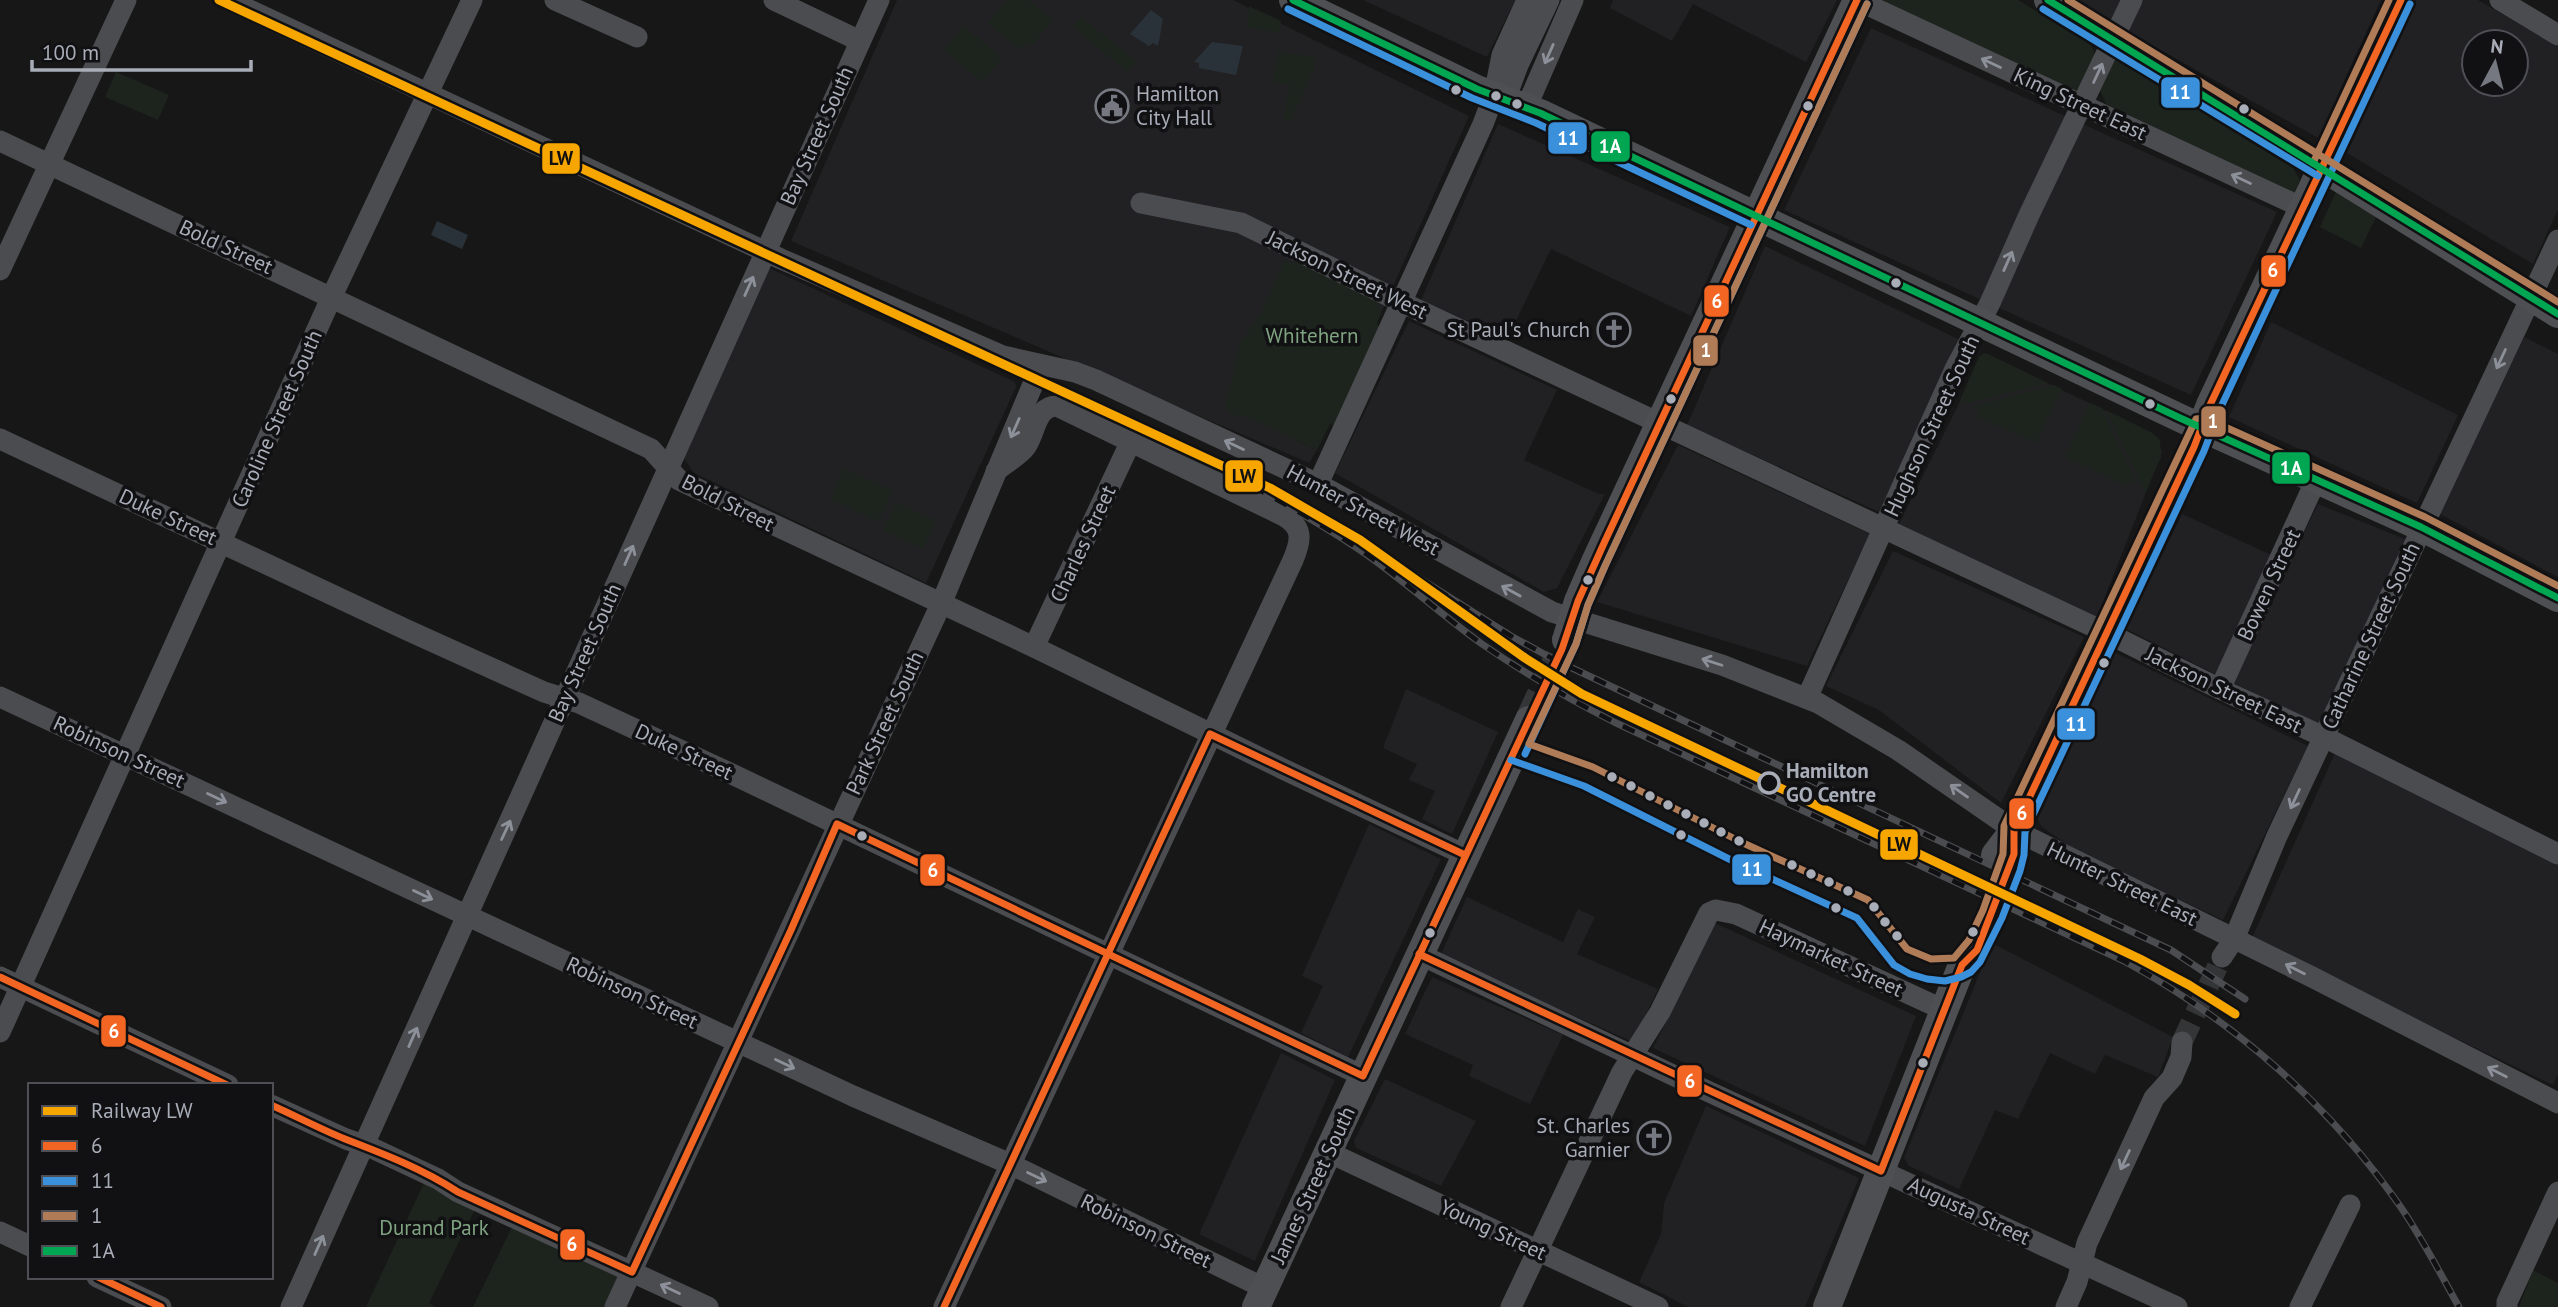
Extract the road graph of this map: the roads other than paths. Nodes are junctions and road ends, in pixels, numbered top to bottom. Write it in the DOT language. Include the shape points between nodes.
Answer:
graph roads {
  1 [pos="126,0"];
  2 [pos="228,0"];
  3 [pos="472,0"];
  4 [pos="555,0"];
  5 [pos="774,0"];
  6 [pos="879,0"];
  7 [pos="1293,0"];
  8 [pos="1527,0"];
  9 [pos="1549,0"];
  10 [pos="1573,0"];
  11 [pos="1857,0"];
  12 [pos="2048,0"];
  13 [pos="2132,0"];
  14 [pos="2401,0"];
  15 [pos="2500,0"];
  16 [pos="2558,35"];
  17 [pos="637,37"];
  18 [pos="2113,40"];
  19 [pos="860,41"];
  20 [pos="426,94"];
  21 [pos="1508,101"];
  22 [pos="2082,105"];
  23 [pos="0,141"];
  24 [pos="49,163"];
  25 [pos="2323,167"];
  26 [pos="1141,203"];
  27 [pos="2303,208"];
  28 [pos="1756,216"];
  29 [pos="2558,240"];
  30 [pos="765,251"];
  31 [pos="0,270"];
  32 [pos="332,296"];
  33 [pos="2531,298"];
  34 [pos="1401,302"];
  35 [pos="2558,314"];
  36 [pos="1980,324"];
  37 [pos="1041,365"];
  38 [pos="1660,423"];
  39 [pos="2201,428"];
  40 [pos="0,439"];
  41 [pos="1131,441"];
  42 [pos="668,468"];
  43 [pos="996,471"];
  44 [pos="2316,480"];
  45 [pos="1318,484"];
  46 [pos="1884,527"];
  47 [pos="2421,527"];
  48 [pos="222,542"];
  49 [pos="2558,598"];
  50 [pos="940,604"];
  51 [pos="1570,629"];
  52 [pos="2107,633"];
  53 [pos="1034,647"];
  54 [pos="2220,689"];
  55 [pos="0,697"];
  56 [pos="564,698"];
  57 [pos="1807,698"];
  58 [pos="1529,720"];
  59 [pos="1210,734"];
  60 [pos="2324,737"];
  61 [pos="125,756"];
  62 [pos="837,824"];
  63 [pos="2014,830"];
  64 [pos="2558,854"];
  65 [pos="1465,855"];
  66 [pos="2003,858"];
  67 [pos="468,916"];
  68 [pos="1974,933"];
  69 [pos="2234,939"];
  70 [pos="1108,953"];
  71 [pos="1419,954"];
  72 [pos="2227,960"];
  73 [pos="0,977"];
  74 [pos="21,988"];
  75 [pos="1944,1010"];
  76 [pos="0,1032"];
  77 [pos="738,1042"];
  78 [pos="2186,1049"];
  79 [pos="1634,1056"];
  80 [pos="1363,1076"];
  81 [pos="224,1083"];
  82 [pos="2558,1103"];
  83 [pos="273,1106"];
  84 [pos="364,1145"];
  85 [pos="1328,1152"];
  86 [pos="1010,1164"];
  87 [pos="1881,1171"];
  88 [pos="2558,1192"];
  89 [pos="2350,1205"];
  90 [pos="0,1232"];
  91 [pos="28,1245"];
  92 [pos="1537,1251"];
  93 [pos="2082,1263"];
  94 [pos="632,1272"];
  95 [pos="101,1279"];
  96 [pos="1260,1298"];
  97 [pos="2504,1305"];
  98 [pos="160,1307"];
  99 [pos="291,1307"];
  100 [pos="615,1307"];
  101 [pos="708,1307"];
  102 [pos="944,1307"];
  103 [pos="1511,1307"];
  104 [pos="1658,1307"];
  105 [pos="1827,1307"];
  106 [pos="2066,1307"];
  107 [pos="2178,1307"];
  108 [pos="2300,1307"];
  1 -- 24 [label="street"];
  2 -- 20 [label="street, Hunter Street West"];
  3 -- 20 [label="street, Caroline Street South"];
  4 -- 17 [label="street"];
  5 -- 19 [label="street"];
  6 -- 19 [label="street, Bay Street South"];
  7 -- 21 [label="main road"];
  8 -- 21 [label="street" via="1502,55"];
  9 -- 21 [label="street" via="1518,65"];
  10 -- 21 [label="street, one-way"];
  22 -- 11 [label="street, King Street East, one-way"];
  11 -- 28 [label="main road"];
  12 -- 18 [label="main road"];
  13 -- 18 [label="street, Hughson Street South"];
  14 -- 25 [label="main road"];
  15 -- 16 [label="street"];
  22 -- 18 [label="street, Hughson Street South, one-way"];
  18 -- 25 [label="main road"];
  19 -- 30 [label="street, Bay Street South"];
  20 -- 30 [label="street, Hunter Street West"];
  20 -- 32 [label="street, Caroline Street South"];
  21 -- 28 [label="main road"];
  21 -- 34 [label="street"];
  27 -- 22 [label="street, King Street East, one-way"];
  36 -- 22 [label="street, Hughson Street South, one-way"];
  23 -- 24 [label="street, Bold Street"];
  24 -- 31 [label="street"];
  24 -- 32 [label="street, Bold Street"];
  25 -- 27 [label="main road"];
  25 -- 33 [label="main road"];
  26 -- 34 [label="street, Jackson Street West" via="1238,221"];
  27 -- 39 [label="main road"];
  28 -- 36 [label="main road"];
  28 -- 38 [label="main road"];
  29 -- 33 [label="street, Catharine Street South"];
  30 -- 37 [label="street, Hunter Street West" via="1003,356"];
  42 -- 30 [label="street, Bay Street South, one-way"];
  32 -- 42 [label="street, Bold Street" via="651,449"];
  32 -- 48 [label="street, Caroline Street South"];
  33 -- 35 [label="main road"];
  33 -- 47 [label="street, Catharine Street South, one-way"];
  34 -- 38 [label="street, Jackson Street West"];
  34 -- 45 [label="street"];
  36 -- 39 [label="main road"];
  36 -- 46 [label="street, Hughson Street South"];
  37 -- 43 [label="street, Park Street South, one-way"];
  45 -- 37 [label="street, Hunter Street West, one-way" via="1096,380"];
  38 -- 46 [label="street, Jackson Street East"];
  38 -- 51 [label="main road" via="1595,562"];
  39 -- 44 [label="main road"];
  39 -- 52 [label="main road"];
  40 -- 48 [label="street, Duke Street"];
  41 -- 43 [label="street" via="1050,406 1040,416 1026,447"];
  41 -- 53 [label="street, Charles Street"];
  41 -- 59 [label="street" via="1284,516 1297,537"];
  42 -- 50 [label="street, Bold Street" via="678,480"];
  56 -- 42 [label="street, Bay Street South, one-way"];
  43 -- 50 [label="street, Park Street South"];
  44 -- 47 [label="main road"];
  44 -- 54 [label="street, Bowen Street"];
  51 -- 45 [label="street, Hunter Street West, one-way" via="1541,607"];
  46 -- 52 [label="street, Jackson Street East"];
  46 -- 57 [label="street, Hughson Street South"];
  47 -- 49 [label="main road"];
  47 -- 60 [label="street, Catharine Street South"];
  48 -- 56 [label="street, Duke Street"];
  48 -- 61 [label="street, Caroline Street South"];
  50 -- 53 [label="street, Bold Street"];
  50 -- 62 [label="street, Park Street South"];
  57 -- 51 [label="street, Hunter Street East, one-way" via="1722,665"];
  52 -- 54 [label="street, Jackson Street East"];
  52 -- 63 [label="main road"];
  53 -- 59 [label="street, Bold Street"];
  54 -- 60 [label="street, Jackson Street East"];
  55 -- 61 [label="street, Robinson Street"];
  56 -- 62 [label="street, Duke Street"];
  67 -- 56 [label="street, Bay Street South, one-way"];
  63 -- 57 [label="street, Hunter Street East, one-way" via="1875,735"];
  58 -- 65 [label="main road, James Street South"];
  59 -- 65 [label="street, Bold Street"];
  59 -- 70 [label="street"];
  60 -- 64 [label="street, Jackson Street East"];
  60 -- 69 [label="street, Catharine Street South, one-way"];
  61 -- 67 [label="street, Robinson Street, one-way"];
  61 -- 74 [label="street, Caroline Street South"];
  62 -- 70 [label="street, Duke Street"];
  62 -- 77 [label="street, Park Street South"];
  63 -- 66 [label="main road"];
  63 -- 69 [label="street, Hunter Street East"];
  65 -- 71 [label="main road, James Street South"];
  67 -- 77 [label="street, Robinson Street"];
  84 -- 67 [label="street, Bay Street South, one-way"];
  68 -- 75 [label="main road" via="1977,950 1962,965"];
  69 -- 72 [label="street, Catharine Street South"];
  82 -- 69 [label="street, Hunter Street East, one-way"];
  70 -- 80 [label="street, Duke Street"];
  70 -- 86 [label="street"];
  71 -- 79 [label="street, Augusta Street"];
  71 -- 80 [label="main road, James Street South"];
  73 -- 74 [label="street"];
  74 -- 76 [label="street, Caroline Street South"];
  74 -- 81 [label="street"];
  75 -- 79 [label="street, Haymarket Street" via="1736,914 1716,910 1704,920"];
  75 -- 87 [label="main road"];
  77 -- 86 [label="street, Robinson Street, one-way"];
  77 -- 94 [label="street, Park Street South"];
  78 -- 93 [label="street, one-way" via="2172,1078 2154,1098"];
  79 -- 87 [label="street, Augusta Street"];
  79 -- 92 [label="street" via="1622,1072"];
  80 -- 85 [label="main road, James Street South"];
  83 -- 84 [label="street"];
  84 -- 94 [label="street"];
  99 -- 84 [label="street, Bay Street South, one-way"];
  85 -- 92 [label="street, Young Street"];
  85 -- 96 [label="main road, James Street South"];
  86 -- 96 [label="street, Robinson Street, one-way"];
  86 -- 102 [label="street"];
  87 -- 93 [label="street, Augusta Street"];
  87 -- 105 [label="main road"];
  88 -- 97 [label="street"];
  89 -- 108 [label="street"];
  90 -- 91 [label="street"];
  92 -- 103 [label="street"];
  92 -- 104 [label="street, Young Street"];
  93 -- 106 [label="street"];
  93 -- 107 [label="street, Augusta Street"];
  94 -- 100 [label="street, Park Street South"];
  101 -- 94 [label="street, one-way"];
  95 -- 98 [label="street"];
}
